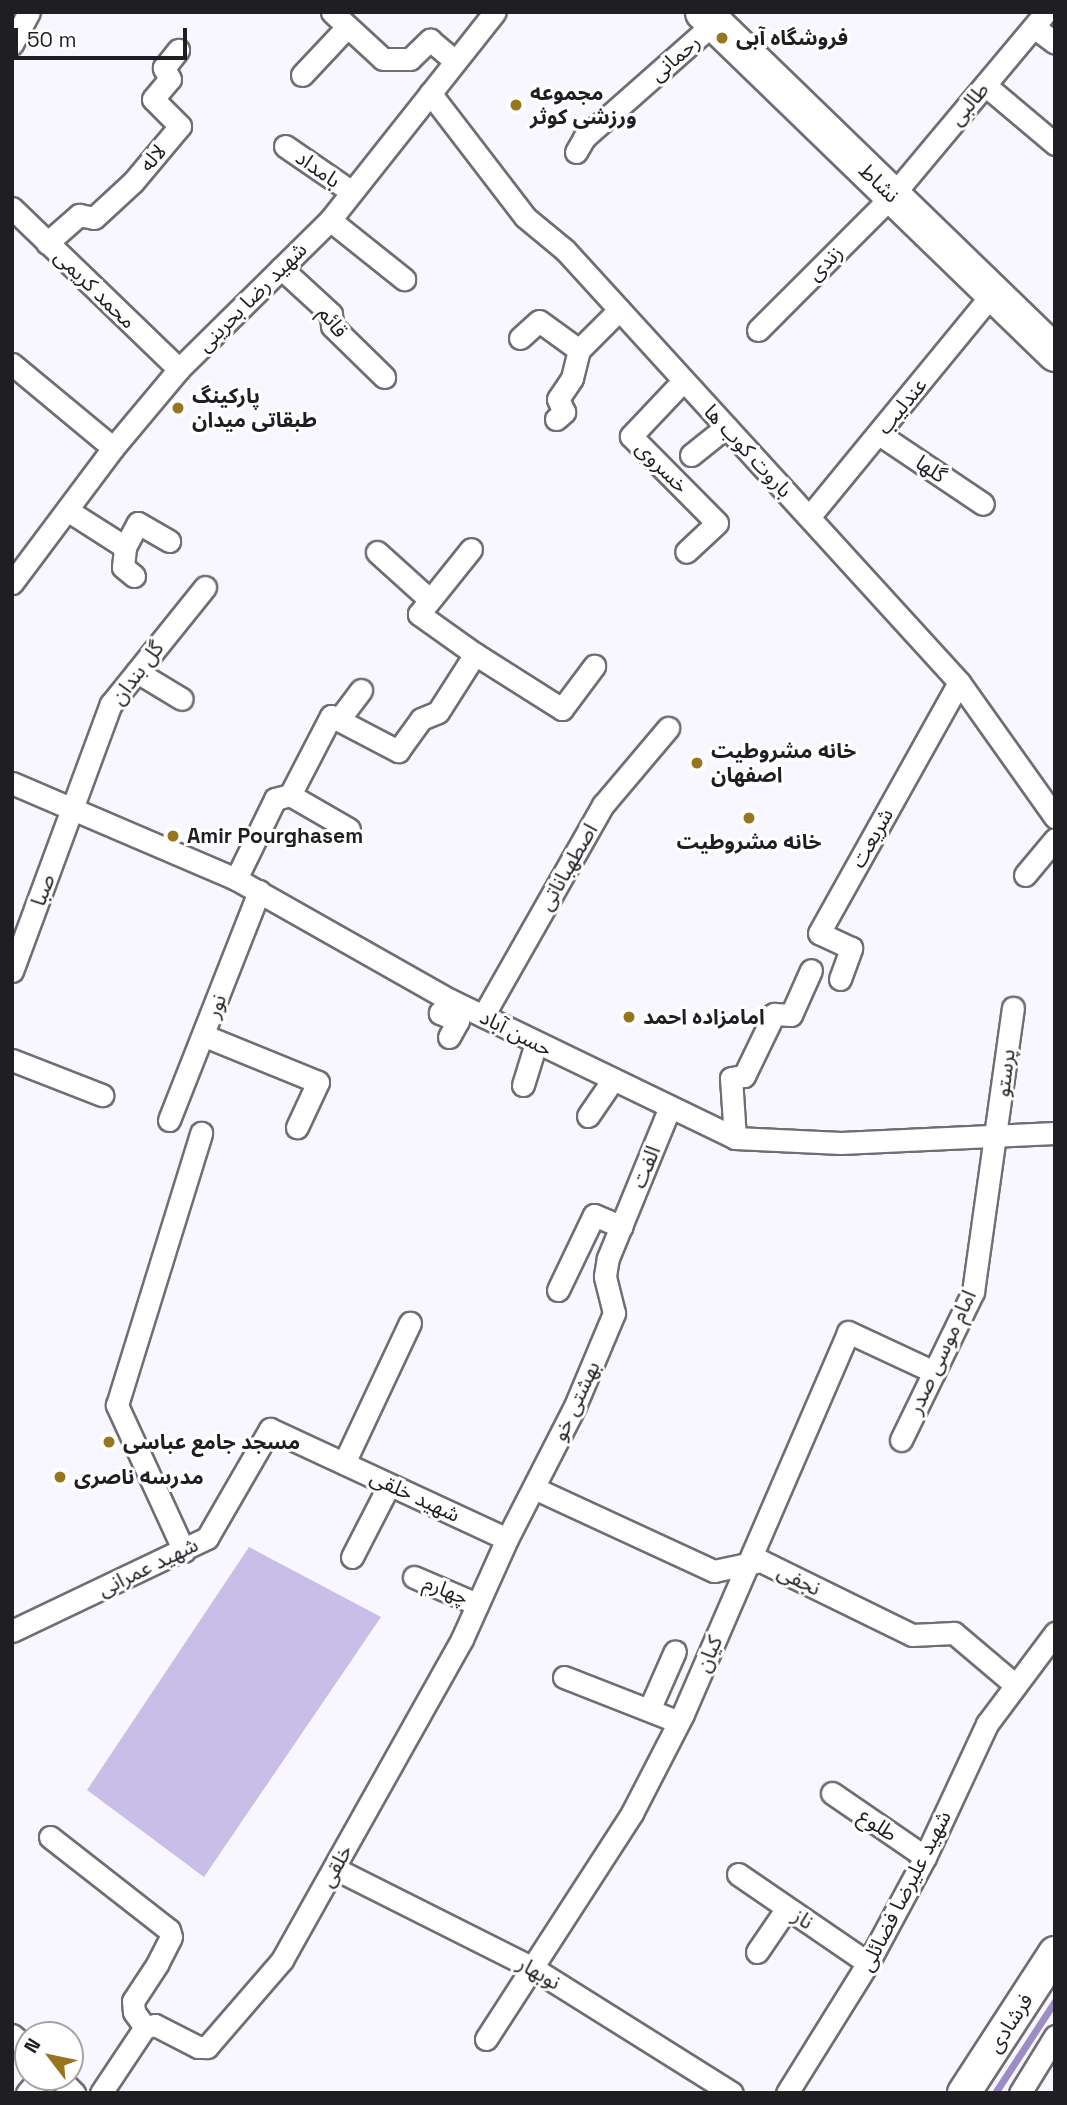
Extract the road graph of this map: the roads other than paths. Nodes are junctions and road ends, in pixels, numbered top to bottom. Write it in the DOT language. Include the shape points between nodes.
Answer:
graph roads {
  1 [pos="29,12"];
  2 [pos="495,12"];
  3 [pos="340,19"];
  4 [pos="719,19"];
  5 [pos="1040,20"];
  6 [pos="1055,43"];
  7 [pos="12,44"];
  8 [pos="178,50"];
  9 [pos="455,61"];
  10 [pos="302,75"];
  11 [pos="985,85"];
  12 [pos="430,93"];
  13 [pos="1055,144"];
  14 [pos="285,146"];
  15 [pos="576,152"];
  16 [pos="352,192"];
  17 [pos="892,196"];
  18 [pos="12,208"];
  19 [pos="330,220"];
  20 [pos="47,243"];
  21 [pos="281,268"];
  22 [pos="404,279"];
  23 [pos="993,293"];
  24 [pos="619,310"];
  25 [pos="758,330"];
  26 [pos="520,338"];
  27 [pos="579,350"];
  28 [pos="1055,353"];
  29 [pos="12,364"];
  30 [pos="179,369"];
  31 [pos="384,377"];
  32 [pos="684,381"];
  33 [pos="556,419"];
  34 [pos="726,427"];
  35 [pos="879,434"];
  36 [pos="113,447"];
  37 [pos="691,456"];
  38 [pos="983,504"];
  39 [pos="67,510"];
  40 [pos="809,517"];
  41 [pos="169,541"];
  42 [pos="125,547"];
  43 [pos="471,550"];
  44 [pos="377,552"];
  45 [pos="686,552"];
  46 [pos="19,563"];
  47 [pos="134,576"];
  48 [pos="12,583"];
  49 [pos="205,587"];
  50 [pos="429,599"];
  51 [pos="475,654"];
  52 [pos="594,666"];
  53 [pos="137,672"];
  54 [pos="959,682"];
  55 [pos="361,690"];
  56 [pos="182,699"];
  57 [pos="340,718"];
  58 [pos="668,728"];
  59 [pos="12,783"];
  60 [pos="290,795"];
  61 [pos="1051,802"];
  62 [pos="75,810"];
  63 [pos="349,828"];
  64 [pos="1055,839"];
  65 [pos="1025,874"];
  66 [pos="236,879"];
  67 [pos="259,891"];
  68 [pos="811,970"];
  69 [pos="12,971"];
  70 [pos="840,979"];
  71 [pos="450,1000"];
  72 [pos="1013,1008"];
  73 [pos="483,1016"];
  74 [pos="205,1036"];
  75 [pos="449,1037"];
  76 [pos="536,1043"];
  77 [pos="12,1060"];
  78 [pos="612,1081"];
  79 [pos="523,1085"];
  80 [pos="102,1095"];
  81 [pos="670,1107"];
  82 [pos="588,1116"];
  83 [pos="169,1120"];
  84 [pos="298,1127"];
  85 [pos="201,1133"];
  86 [pos="1055,1133"];
  87 [pos="735,1138"];
  88 [pos="997,1138"];
  89 [pos="622,1227"];
  90 [pos="558,1290"];
  91 [pos="614,1313"];
  92 [pos="410,1323"];
  93 [pos="933,1372"];
  94 [pos="270,1429"];
  95 [pos="901,1440"];
  96 [pos="344,1463"];
  97 [pos="389,1485"];
  98 [pos="534,1488"];
  99 [pos="507,1539"];
  100 [pos="184,1551"];
  101 [pos="352,1557"];
  102 [pos="747,1565"];
  103 [pos="414,1577"];
  104 [pos="477,1604"];
  105 [pos="12,1631"];
  106 [pos="1055,1633"];
  107 [pos="675,1651"];
  108 [pos="564,1677"];
  109 [pos="1013,1684"];
  110 [pos="649,1710"];
  111 [pos="679,1723"];
  112 [pos="832,1793"];
  113 [pos="50,1837"];
  114 [pos="925,1857"];
  115 [pos="336,1869"];
  116 [pos="738,1874"];
  117 [pos="787,1908"];
  118 [pos="757,1952"];
  119 [pos="1055,1953"];
  120 [pos="868,1963"];
  121 [pos="531,1967"];
  122 [pos="145,2027"];
  123 [pos="1055,2036"];
  124 [pos="486,2039"];
  125 [pos="101,2093"];
  126 [pos="732,2093"];
  127 [pos="787,2093"];
  128 [pos="964,2093"];
  129 [pos="1020,2093"];
  1 -- 7 [label="street"];
  2 -- 9 [label="street, شهید رضا بحرینی"];
  3 -- 9 [label="street" via="383,60 410,59 430,40"];
  3 -- 10 [label="street"];
  4 -- 15 [label="street, رحمانی" via="584,138"];
  4 -- 17 [label="main road, نشاط"];
  5 -- 6 [label="street"];
  5 -- 11 [label="street, طالبی"];
  8 -- 20 [label="street, لاله" via="164,68 170,79 153,99 180,126 94,218 79,215"];
  9 -- 12 [label="street, شهید رضا بحرینی"];
  11 -- 13 [label="street"];
  11 -- 17 [label="street, طالبی"];
  12 -- 16 [label="street, شهید رضا بحرینی"];
  12 -- 24 [label="street, باروت کوب ها" via="525,217 565,250"];
  14 -- 16 [label="street, بامداد"];
  16 -- 19 [label="street, شهید رضا بحرینی"];
  17 -- 23 [label="main road, نشاط"];
  17 -- 25 [label="street, زندی"];
  18 -- 20 [label="street, محمد کریمی"];
  19 -- 21 [label="street, شهید رضا بحرینی"];
  19 -- 22 [label="street"];
  20 -- 30 [label="street, محمد کریمی"];
  21 -- 30 [label="street, شهید رضا بحرینی"];
  21 -- 31 [label="street, قائم" via="331,314 332,326"];
  23 -- 28 [label="main road, نشاط"];
  23 -- 35 [label="street, عندلیب"];
  24 -- 27 [label="street"];
  24 -- 32 [label="street, باروت کوب ها"];
  26 -- 27 [label="street" via="539,321"];
  27 -- 33 [label="street" via="572,378 558,399 564,412"];
  29 -- 36 [label="street"];
  30 -- 36 [label="street, شهید رضا بحرینی"];
  32 -- 34 [label="street, باروت کوب ها"];
  32 -- 45 [label="street, خسروی" via="631,436 717,523"];
  34 -- 37 [label="street"];
  34 -- 40 [label="street, باروت کوب ها"];
  35 -- 38 [label="street, گلها"];
  35 -- 40 [label="street, عندلیب"];
  36 -- 39 [label="street, شهید رضا بحرینی"];
  39 -- 42 [label="street"];
  39 -- 46 [label="street, شهید رضا بحرینی"];
  40 -- 54 [label="street, باروت کوب ها"];
  41 -- 42 [label="street" via="138,523"];
  42 -- 47 [label="street" via="123,567"];
  43 -- 50 [label="street"];
  44 -- 50 [label="street" via="406,563"];
  46 -- 48 [label="street, شهید رضا بحرینی"];
  49 -- 53 [label="street, گل بندان"];
  50 -- 51 [label="street" via="419,614"];
  51 -- 52 [label="street" via="562,709"];
  51 -- 57 [label="street" via="438,712 421,719 398,751"];
  53 -- 56 [label="street"];
  53 -- 62 [label="street, گل بندان" via="111,704"];
  54 -- 61 [label="street, باروت کوب ها"];
  54 -- 70 [label="street, شریعت" via="819,933 851,948"];
  55 -- 57 [label="street"];
  57 -- 60 [label="street" via="331,716"];
  58 -- 73 [label="street, اصطهباناتی" via="603,805"];
  59 -- 62 [label="street, حسن آباد"];
  60 -- 63 [label="street"];
  60 -- 66 [label="street" via="275,799"];
  62 -- 66 [label="street, حسن آباد"];
  62 -- 69 [label="street, صبا"];
  64 -- 65 [label="street"];
  66 -- 67 [label="street, حسن آباد"];
  67 -- 71 [label="street, حسن آباد"];
  67 -- 74 [label="street, نور"];
  68 -- 87 [label="street" via="791,1015 774,1014 744,1076 732,1078"];
  71 -- 73 [label="street, حسن آباد"];
  71 -- 75 [label="street" via="440,1013 458,1021"];
  72 -- 88 [label="street, پرستو"];
  73 -- 76 [label="street, حسن آباد"];
  74 -- 83 [label="street, نور"];
  74 -- 84 [label="street" via="318,1082"];
  76 -- 78 [label="street, حسن آباد"];
  76 -- 79 [label="street"];
  77 -- 80 [label="street"];
  78 -- 81 [label="street, حسن آباد"];
  78 -- 82 [label="street"];
  81 -- 87 [label="street, حسن آباد"];
  81 -- 89 [label="street, الفت"];
  85 -- 100 [label="street" via="117,1405"];
  86 -- 88 [label="street, حسن آباد"];
  87 -- 88 [label="street, حسن آباد" via="841,1143"];
  88 -- 93 [label="street, امام موسی صدر" via="973,1292"];
  89 -- 90 [label="street" via="594,1215"];
  89 -- 91 [label="street, الفت" via="605,1276"];
  91 -- 98 [label="street, بهشتی خو"];
  92 -- 96 [label="street"];
  93 -- 95 [label="street, امام موسی صدر"];
  93 -- 102 [label="street, کیان" via="848,1332"];
  94 -- 96 [label="street, شهید خلقی"];
  94 -- 100 [label="street, شهید عمرانی" via="207,1538"];
  96 -- 97 [label="street, شهید خلقی"];
  97 -- 99 [label="street, شهید خلقی"];
  97 -- 101 [label="street"];
  98 -- 99 [label="street"];
  98 -- 102 [label="street, نجفی" via="714,1571"];
  99 -- 104 [label="street, خلقی"];
  100 -- 105 [label="street, شهید عمرانی"];
  102 -- 109 [label="street, نجفی" via="761,1562 912,1635 954,1633"];
  102 -- 111 [label="street, کیان"];
  103 -- 104 [label="street, چهارم"];
  104 -- 115 [label="street, خلقی"];
  106 -- 109 [label="street, شهید علیرضا فضائلی"];
  107 -- 110 [label="street"];
  108 -- 110 [label="street"];
  109 -- 114 [label="street, شهید علیرضا فضائلی" via="987,1724"];
  110 -- 111 [label="street"];
  111 -- 121 [label="street, کیان" via="632,1813"];
  112 -- 114 [label="street, طلوع"];
  113 -- 122 [label="street" via="169,1930 171,1937 134,2001 134,2012"];
  114 -- 120 [label="street, شهید علیرضا فضائلی"];
  115 -- 121 [label="street, نوبهار"];
  115 -- 122 [label="street, خلقی" via="282,1960 207,2047 198,2048 155,2025"];
  116 -- 117 [label="street, ناز"];
  117 -- 118 [label="street"];
  117 -- 120 [label="street, ناز"];
  119 -- 128 [label="main road, فرشادی"];
  120 -- 127 [label="street, شهید علیرضا فضائلی"];
  121 -- 124 [label="street, کیان"];
  121 -- 126 [label="street, نوبهار"];
  122 -- 125 [label="street"];
  123 -- 129 [label="street"];
}
